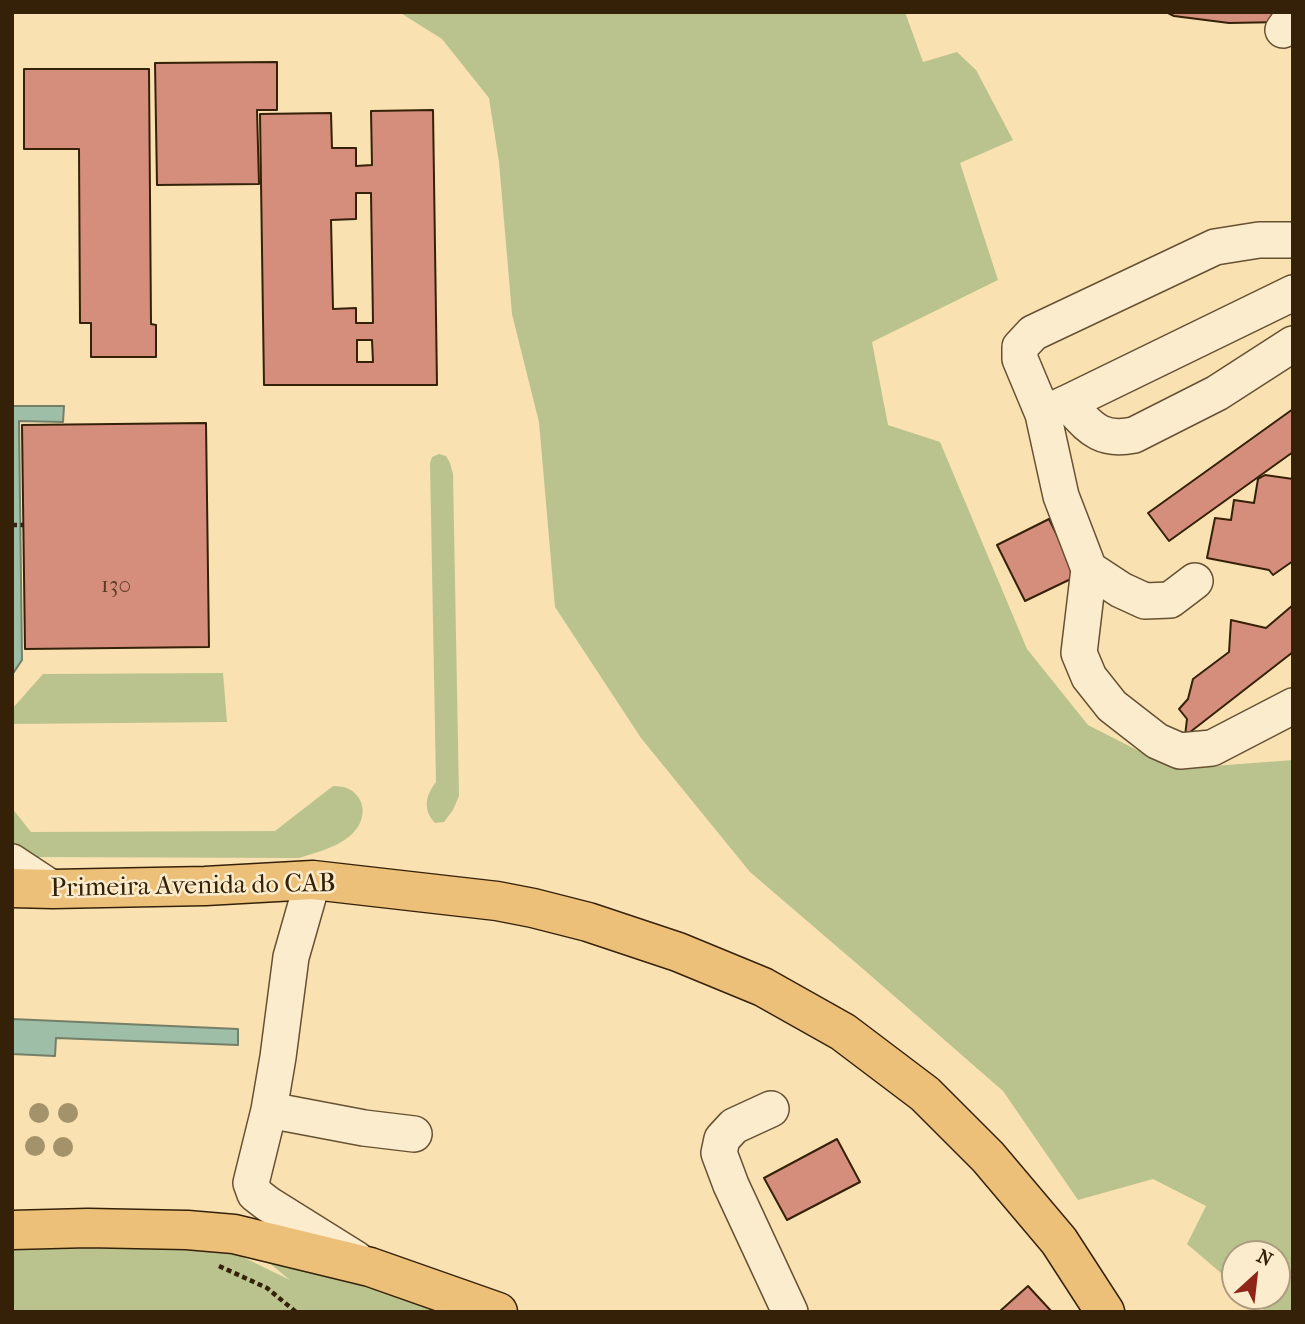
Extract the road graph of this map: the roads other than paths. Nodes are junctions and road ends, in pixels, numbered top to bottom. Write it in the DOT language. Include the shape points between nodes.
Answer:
graph roads {
  1 [pos="1293,240"];
  2 [pos="1293,293"];
  3 [pos="1293,344"];
  4 [pos="1055,409"];
  5 [pos="1089,569"];
  6 [pos="1195,580"];
  7 [pos="1293,706"];
  8 [pos="12,862"];
  9 [pos="313,880"];
  10 [pos="12,888"];
  11 [pos="53,889"];
  12 [pos="771,1109"];
  13 [pos="269,1110"];
  14 [pos="414,1134"];
  15 [pos="12,1230"];
  16 [pos="370,1267"];
  17 [pos="498,1312"];
  18 [pos="790,1312"];
  19 [pos="1105,1312"];
  1 -- 4 [label="lane" via="1215,247 1033,333 1020,347 1020,359"];
  2 -- 4 [label="lane"];
  3 -- 4 [label="lane" via="1217,393 1134,435 1099,434"];
  4 -- 5 [label="lane" via="1061,496"];
  5 -- 6 [label="lane" via="1145,601 1170,600"];
  5 -- 7 [label="lane" via="1079,653 1089,677 1112,706 1157,741 1180,751 1212,748"];
  8 -- 11 [label="lane"];
  9 -- 11 [label="main road, Primeira Avenida do CAB"];
  9 -- 13 [label="lane" via="291,957"];
  9 -- 19 [label="main road, Primeira Avenida do CAB" via="533,908 678,952 763,987 843,1032 925,1094 988,1157 1059,1241"];
  10 -- 11 [label="main road, Primeira Avenida do CAB"];
  12 -- 18 [label="lane" via="734,1126 722,1139 719,1153"];
  13 -- 14 [label="lane"];
  13 -- 16 [label="lane" via="251,1183 255,1194"];
  15 -- 16 [label="main road" via="88,1227 234,1234"];
  16 -- 17 [label="main road"];
}
